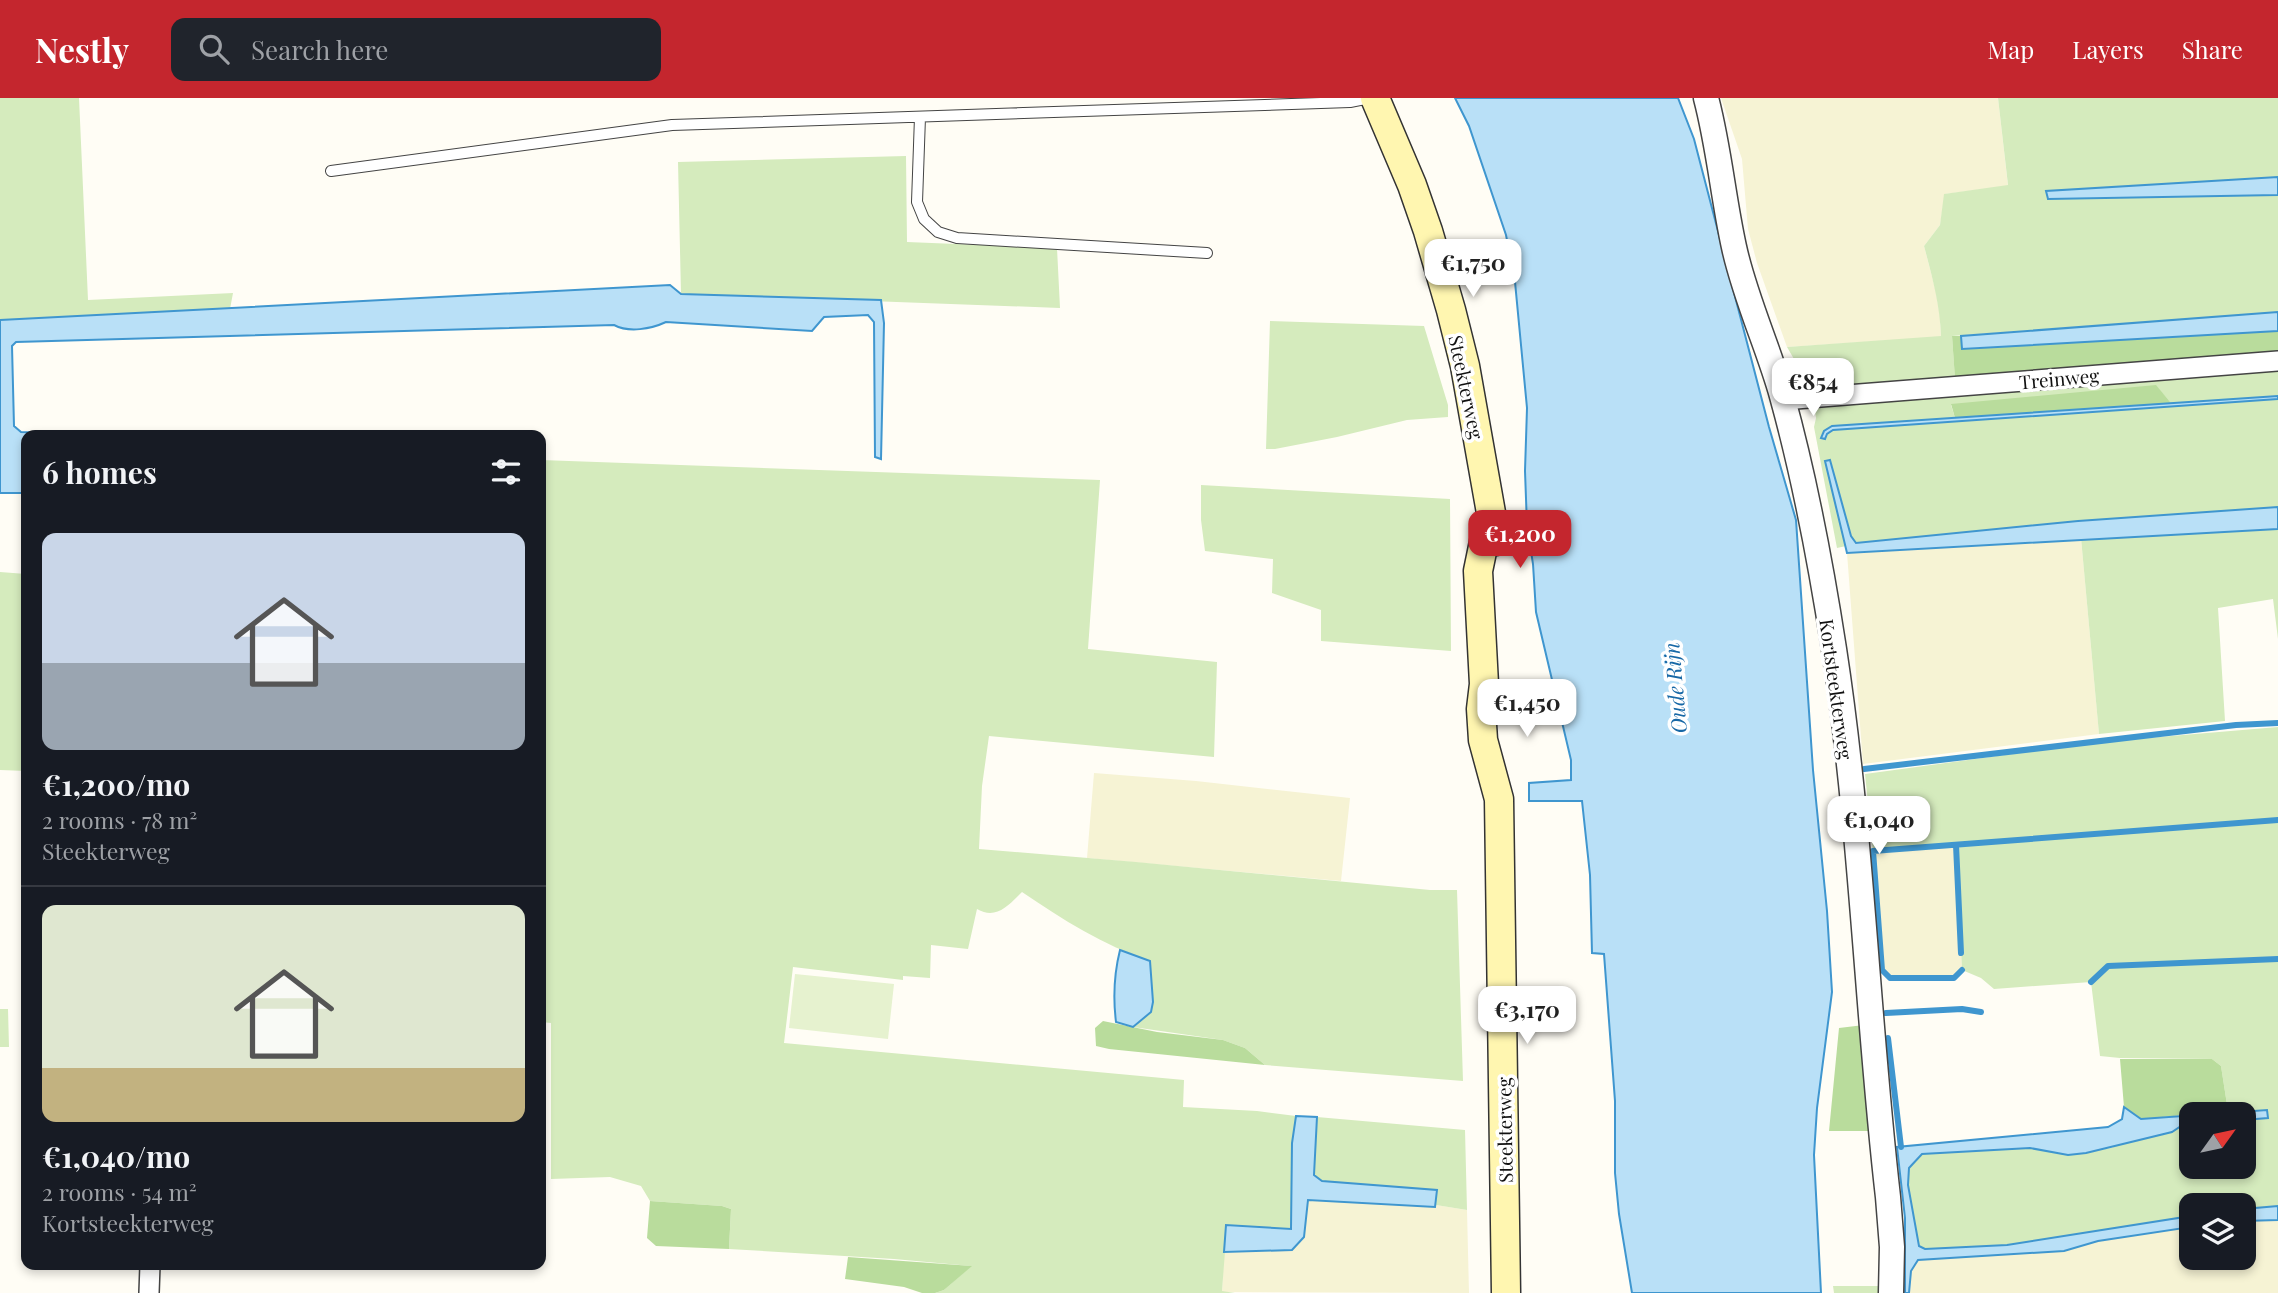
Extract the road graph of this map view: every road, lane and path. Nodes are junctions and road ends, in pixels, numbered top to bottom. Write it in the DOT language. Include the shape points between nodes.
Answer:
graph roads {
  1 [pos="1372,98"];
  2 [pos="1706,98"];
  3 [pos="920,117"];
  4 [pos="331,171"];
  5 [pos="1207,253"];
  6 [pos="2278,361"];
  7 [pos="1783,400"];
  8 [pos="150,1270"];
  9 [pos="149,1293"];
  10 [pos="1506,1293"];
  11 [pos="1891,1293"];
  1 -- 3 [label="lane"];
  1 -- 10 [label="main road, Steekterweg" via="1424,219 1451,310 1492,522 1478,571 1484,684 1503,746 1505,778 1499,799"];
  2 -- 7 [label="street, Kortsteekterweg" via="1734,247"];
  3 -- 4 [label="lane" via="671,125"];
  3 -- 5 [label="lane" via="917,202 924,219 938,232 957,238"];
  6 -- 7 [label="street, Treinweg"];
  7 -- 11 [label="street, Kortsteekterweg" via="1834,649 1847,756 1888,1197"];
  8 -- 9 [label="street"];
}
